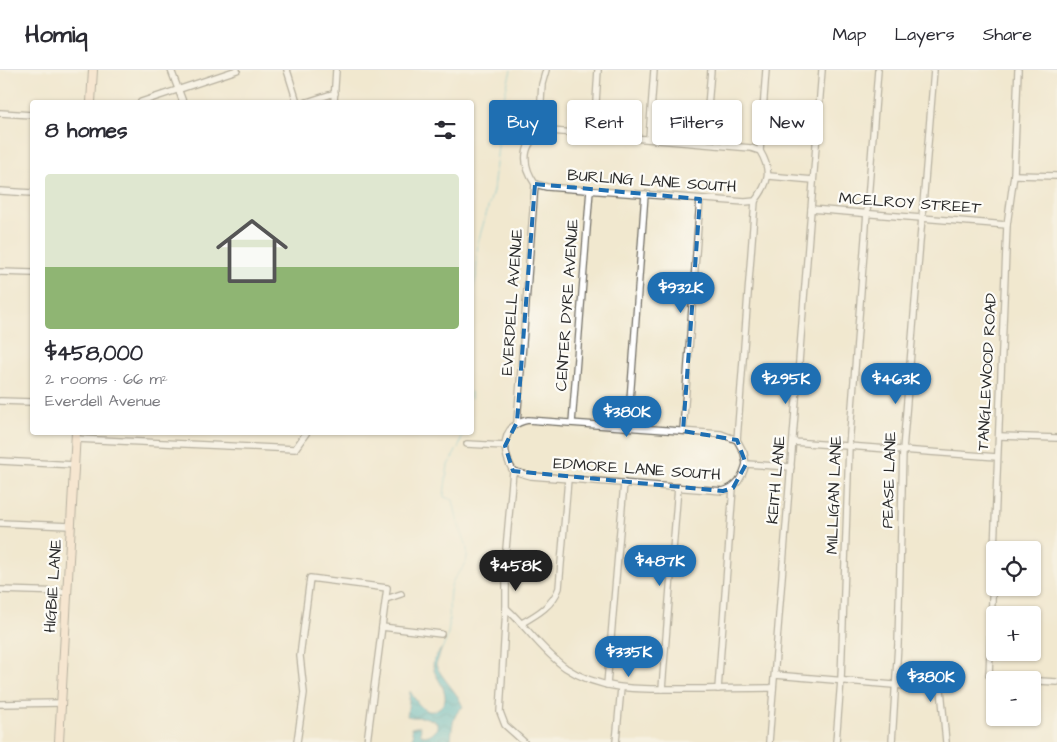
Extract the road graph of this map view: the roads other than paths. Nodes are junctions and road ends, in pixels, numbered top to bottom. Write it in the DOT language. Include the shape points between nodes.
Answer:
graph roads {
  1 [pos="93,70"];
  2 [pos="171,70"];
  3 [pos="236,70"];
  4 [pos="287,70"];
  5 [pos="336,70"];
  6 [pos="546,70"];
  7 [pos="598,70"];
  8 [pos="654,70"];
  9 [pos="711,70"];
  10 [pos="766,70"];
  11 [pos="822,70"];
  12 [pos="878,70"];
  13 [pos="934,70"];
  14 [pos="1018,70"];
  15 [pos="178,90"];
  16 [pos="335,94"];
  17 [pos="91,100"];
  18 [pos="147,100"];
  19 [pos="182,100"];
  20 [pos="296,100"];
  21 [pos="313,100"];
  22 [pos="334,100"];
  23 [pos="543,100"];
  24 [pos="596,100"];
  25 [pos="709,100"];
  26 [pos="0,113"];
  27 [pos="30,115"];
  28 [pos="642,137"];
  29 [pos="649,138"];
  30 [pos="652,138"];
  31 [pos="530,145"];
  32 [pos="723,145"];
  33 [pos="760,151"];
  34 [pos="1014,175"];
  35 [pos="769,176"];
  36 [pos="1057,176"];
  37 [pos="813,180"];
  38 [pos="534,184"];
  39 [pos="590,190"];
  40 [pos="0,191"];
  41 [pos="30,193"];
  42 [pos="645,194"];
  43 [pos="700,199"];
  44 [pos="755,201"];
  45 [pos="811,209"];
  46 [pos="866,214"];
  47 [pos="922,218"];
  48 [pos="1007,224"];
  49 [pos="0,272"];
  50 [pos="30,273"];
  51 [pos="0,401"];
  52 [pos="30,402"];
  53 [pos="518,422"];
  54 [pos="572,423"];
  55 [pos="628,428"];
  56 [pos="683,431"];
  57 [pos="305,435"];
  58 [pos="76,436"];
  59 [pos="999,436"];
  60 [pos="1057,438"];
  61 [pos="737,440"];
  62 [pos="793,442"];
  63 [pos="467,444"];
  64 [pos="505,446"];
  65 [pos="849,446"];
  66 [pos="903,450"];
  67 [pos="997,457"];
  68 [pos="0,462"];
  69 [pos="746,464"];
  70 [pos="75,465"];
  71 [pos="791,467"];
  72 [pos="512,471"];
  73 [pos="568,479"];
  74 [pos="624,483"];
  75 [pos="678,487"];
  76 [pos="733,488"];
  77 [pos="0,524"];
  78 [pos="70,526"];
  79 [pos="0,590"];
  80 [pos="66,592"];
  81 [pos="400,594"];
  82 [pos="386,599"];
  83 [pos="506,608"];
  84 [pos="522,622"];
  85 [pos="382,627"];
  86 [pos="441,634"];
  87 [pos="990,671"];
  88 [pos="775,676"];
  89 [pos="841,680"];
  90 [pos="1041,681"];
  91 [pos="1057,682"];
  92 [pos="607,685"];
  93 [pos="896,685"];
  94 [pos="621,688"];
  95 [pos="773,688"];
  96 [pos="662,689"];
  97 [pos="718,689"];
  98 [pos="60,703"];
  99 [pos="0,704"];
  100 [pos="59,742"];
  101 [pos="296,742"];
  102 [pos="367,742"];
  103 [pos="524,742"];
  104 [pos="616,742"];
  105 [pos="770,742"];
  106 [pos="836,742"];
  107 [pos="892,742"];
  108 [pos="946,742"];
  1 -- 17 [label="main road"];
  2 -- 15 [label="street"];
  3 -- 15 [label="street"];
  4 -- 20 [label="street"];
  5 -- 16 [label="street"];
  6 -- 23 [label="street"];
  7 -- 24 [label="street"];
  8 -- 29 [label="street"];
  9 -- 25 [label="street"];
  10 -- 33 [label="street"];
  11 -- 37 [label="street, KEITH LANE"];
  12 -- 46 [label="street, MILLIGAN LANE"];
  13 -- 47 [label="street, PEASE LANE"];
  14 -- 34 [label="street, TANGLEWOOD ROAD"];
  15 -- 18 [label="street"];
  15 -- 19 [label="street"];
  16 -- 21 [label="street"];
  16 -- 22 [label="street"];
  26 -- 27 [label="street"];
  28 -- 29 [label="street"];
  29 -- 30 [label="street"];
  31 -- 38 [label="street" via="524,156"];
  32 -- 33 [label="street"];
  33 -- 35 [label="street"];
  34 -- 36 [label="street"];
  34 -- 48 [label="street, TANGLEWOOD ROAD"];
  35 -- 37 [label="street"];
  35 -- 44 [label="street, BURLING LANE SOUTH" via="767,185"];
  37 -- 45 [label="street, KEITH LANE"];
  38 -- 39 [label="street, BURLING LANE SOUTH"];
  38 -- 53 [label="street, EVERDELL AVENUE"];
  39 -- 42 [label="street, BURLING LANE SOUTH"];
  39 -- 54 [label="street, CENTER DYRE AVENUE"];
  40 -- 41 [label="street"];
  42 -- 43 [label="street, BURLING LANE SOUTH"];
  42 -- 55 [label="street"];
  43 -- 44 [label="street, BURLING LANE SOUTH"];
  43 -- 56 [label="street"];
  44 -- 61 [label="street"];
  45 -- 46 [label="street, MCELROY STREET"];
  45 -- 62 [label="street, KEITH LANE"];
  46 -- 47 [label="street, MCELROY STREET"];
  46 -- 65 [label="street, MILLIGAN LANE"];
  47 -- 48 [label="street, MCELROY STREET"];
  47 -- 66 [label="street, PEASE LANE"];
  48 -- 59 [label="street, TANGLEWOOD ROAD"];
  49 -- 50 [label="street"];
  51 -- 52 [label="street"];
  53 -- 54 [label="street"];
  53 -- 64 [label="street" via="507,436"];
  54 -- 55 [label="street"];
  55 -- 56 [label="street"];
  56 -- 61 [label="street" via="721,434"];
  57 -- 58 [label="street" via="295,449"];
  58 -- 70 [label="main road, HIGBIE LANE"];
  59 -- 60 [label="street"];
  59 -- 67 [label="street, TANGLEWOOD ROAD"];
  61 -- 69 [label="street"];
  62 -- 65 [label="street"];
  62 -- 71 [label="street, KEITH LANE"];
  63 -- 64 [label="street"];
  64 -- 72 [label="street"];
  65 -- 66 [label="street"];
  65 -- 89 [label="street, MILLIGAN LANE"];
  66 -- 67 [label="street"];
  66 -- 93 [label="street, PEASE LANE"];
  67 -- 87 [label="street, TANGLEWOOD ROAD"];
  68 -- 70 [label="street"];
  69 -- 71 [label="street"];
  69 -- 76 [label="street, EDMORE LANE SOUTH" via="742,477"];
  70 -- 78 [label="main road, HIGBIE LANE"];
  71 -- 88 [label="street, KEITH LANE"];
  72 -- 73 [label="street, EDMORE LANE SOUTH"];
  72 -- 83 [label="street" via="506,549"];
  73 -- 74 [label="street, EDMORE LANE SOUTH"];
  73 -- 84 [label="street" via="559,588 546,607"];
  74 -- 75 [label="street, EDMORE LANE SOUTH"];
  74 -- 92 [label="street"];
  75 -- 76 [label="street, EDMORE LANE SOUTH" via="723,491"];
  75 -- 96 [label="street"];
  76 -- 97 [label="street"];
  77 -- 78 [label="street"];
  78 -- 80 [label="main road, HIGBIE LANE"];
  79 -- 80 [label="street"];
  80 -- 98 [label="main road, HIGBIE LANE"];
  81 -- 82 [label="street"];
  82 -- 85 [label="street"];
  82 -- 101 [label="street" via="387,588 310,578 300,656 304,693"];
  83 -- 84 [label="street"];
  83 -- 103 [label="street" via="500,712 506,725"];
  84 -- 92 [label="street" via="557,661 580,676"];
  85 -- 86 [label="street"];
  85 -- 102 [label="street"];
  88 -- 89 [label="street"];
  88 -- 95 [label="street, KEITH LANE"];
  89 -- 93 [label="street"];
  89 -- 106 [label="street, MILLIGAN LANE"];
  90 -- 91 [label="street"];
  92 -- 94 [label="street"];
  93 -- 107 [label="street, PEASE LANE"];
  93 -- 108 [label="street" via="941,688"];
  94 -- 96 [label="street"];
  94 -- 104 [label="street"];
  95 -- 97 [label="street"];
  95 -- 105 [label="street, KEITH LANE"];
  96 -- 97 [label="street"];
  98 -- 99 [label="street"];
  98 -- 100 [label="main road, HIGBIE LANE"];
}
